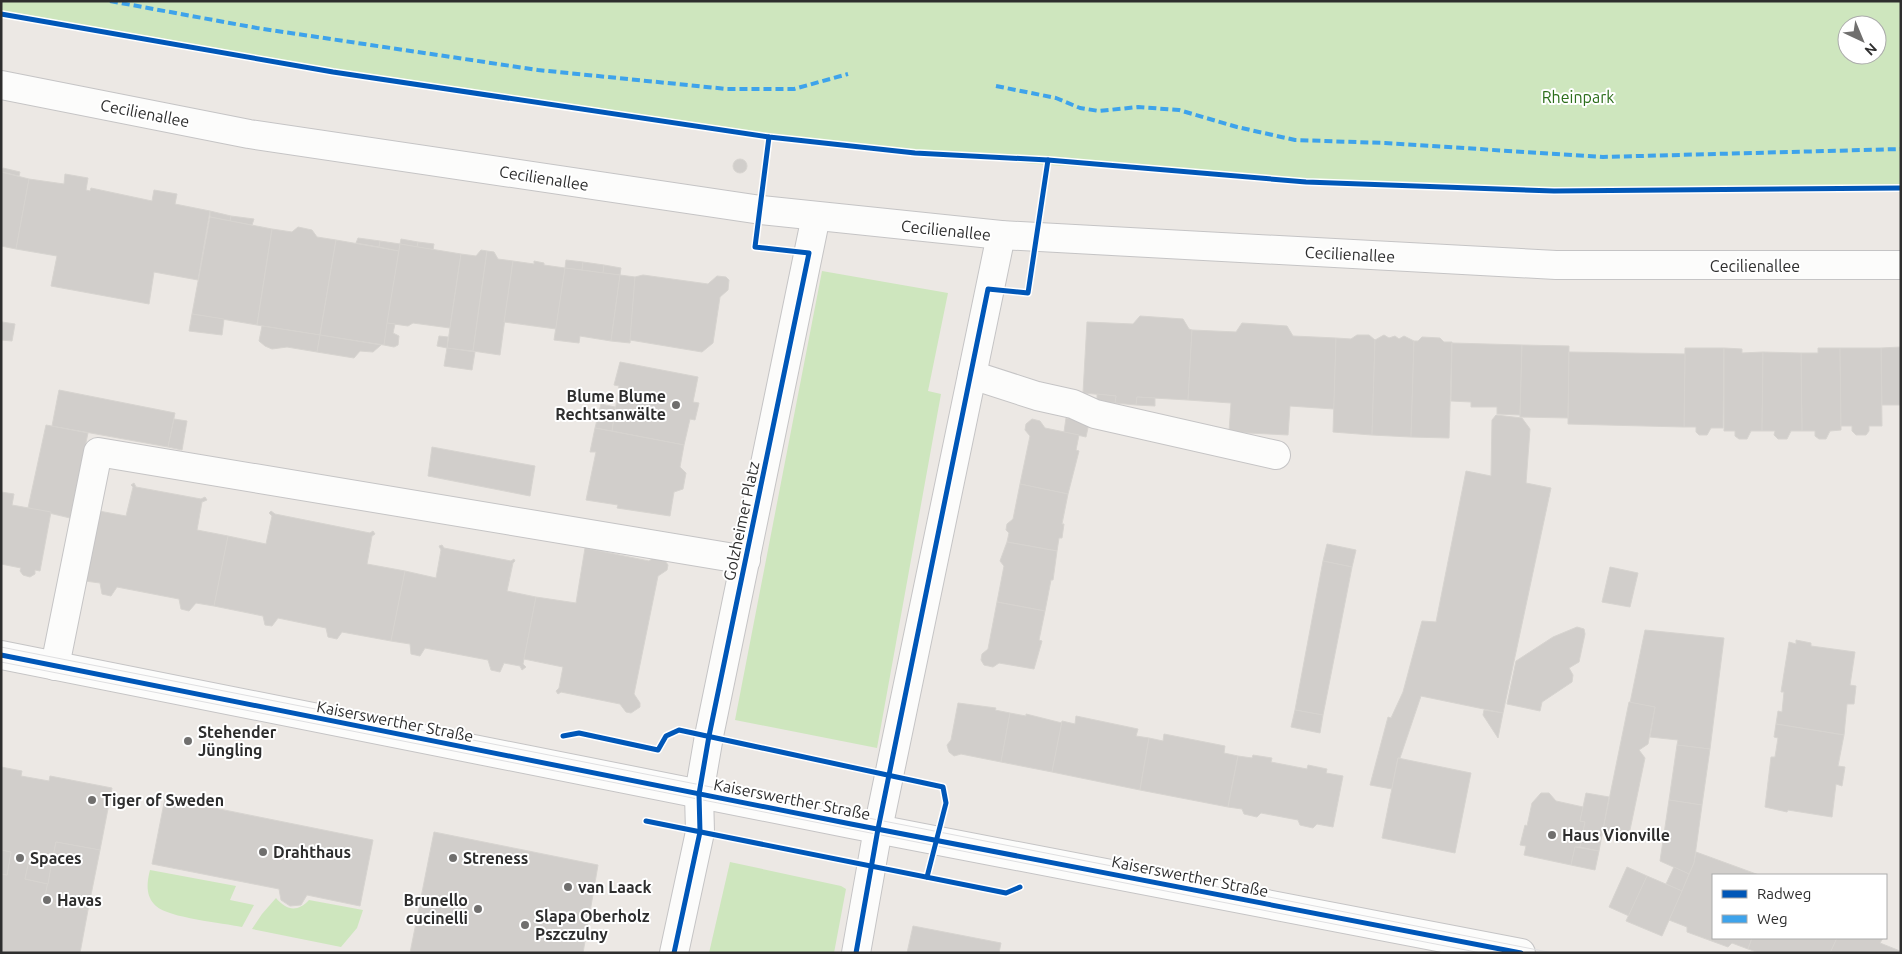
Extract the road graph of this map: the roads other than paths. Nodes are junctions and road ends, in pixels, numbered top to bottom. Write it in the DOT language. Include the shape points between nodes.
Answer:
graph roads {
  1 [pos="1,85"];
  2 [pos="816,216"];
  3 [pos="1001,235"];
  4 [pos="1901,265"];
  5 [pos="972,375"];
  6 [pos="1276,456"];
  7 [pos="746,560"];
  8 [pos="1,655"];
  9 [pos="55,666"];
  10 [pos="699,794"];
  11 [pos="878,829"];
  12 [pos="674,953"];
  13 [pos="856,953"];
  14 [pos="1521,953"];
  1 -- 2 [label="street, Cecilienallee" via="249,134"];
  2 -- 3 [label="street, Cecilienallee"];
  2 -- 7 [label="street, Golzheimer Platz"];
  3 -- 4 [label="street, Cecilienallee" via="1556,265"];
  3 -- 5 [label="street"];
  5 -- 6 [label="street" via="1073,404 1095,414"];
  5 -- 11 [label="street"];
  7 -- 9 [label="street" via="98,452"];
  7 -- 10 [label="street, Golzheimer Platz"];
  8 -- 9 [label="street, Kaiserswerther Straße"];
  9 -- 10 [label="street, Kaiserswerther Straße"];
  10 -- 11 [label="street, Kaiserswerther Straße"];
  10 -- 12 [label="street, Golzheimer Platz" via="700,832"];
  11 -- 13 [label="street"];
  11 -- 14 [label="street, Kaiserswerther Straße"];
}
